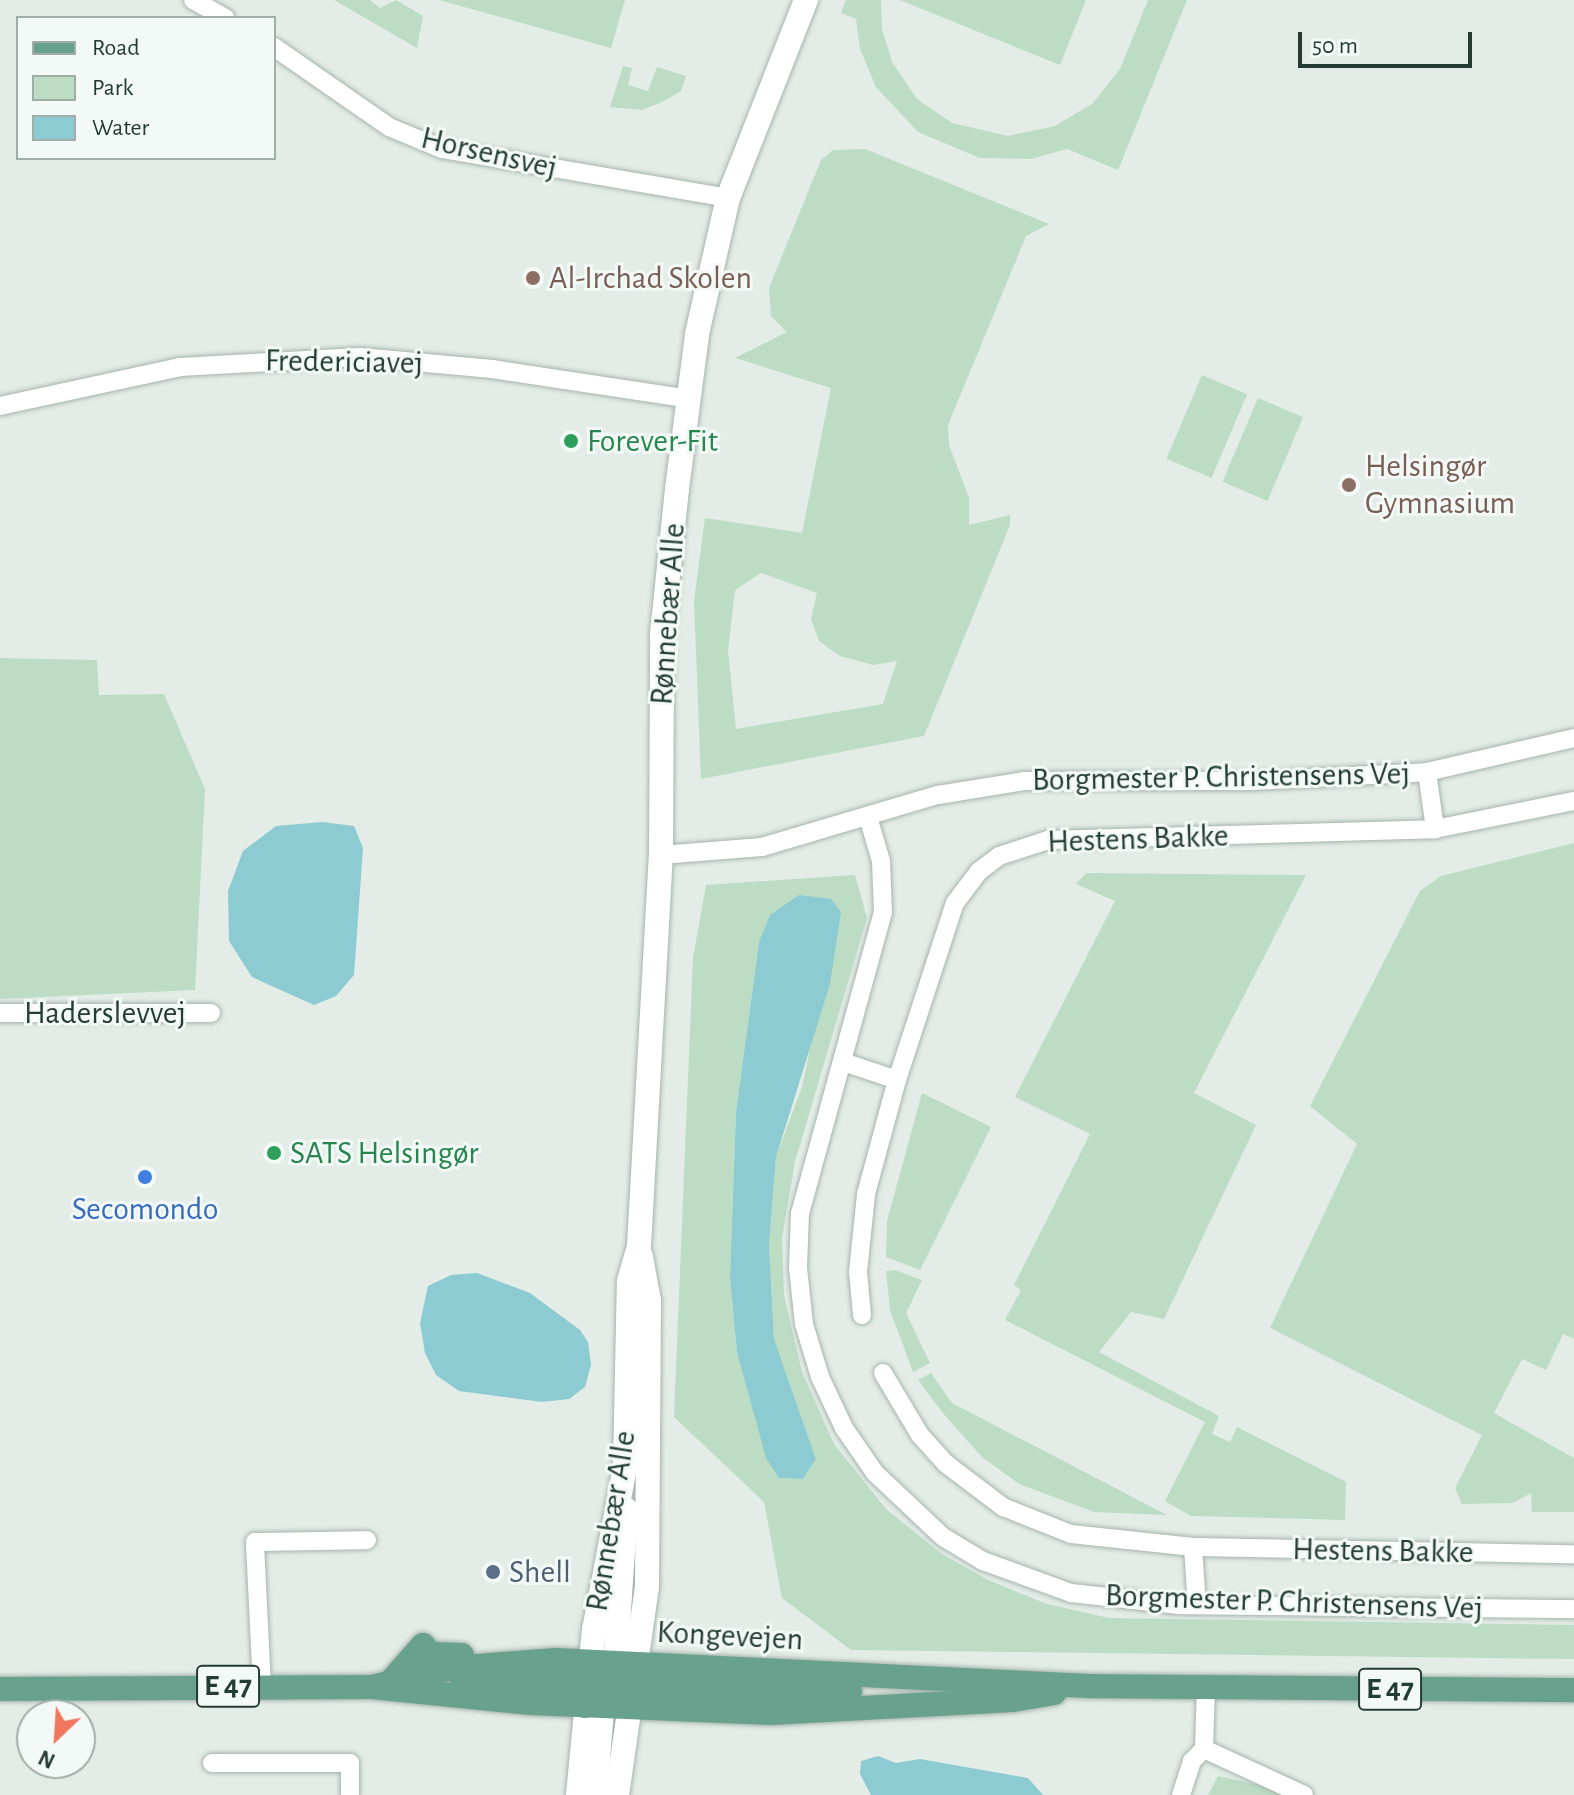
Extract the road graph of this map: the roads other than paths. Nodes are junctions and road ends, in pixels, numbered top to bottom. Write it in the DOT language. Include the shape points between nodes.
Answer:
graph roads {
  1 [pos="193,0"];
  2 [pos="806,0"];
  3 [pos="221,16"];
  4 [pos="276,48"];
  5 [pos="728,198"];
  6 [pos="690,399"];
  7 [pos="0,406"];
  8 [pos="1574,738"];
  9 [pos="1427,772"];
  10 [pos="1574,801"];
  11 [pos="868,817"];
  12 [pos="1435,829"];
  13 [pos="661,855"];
  14 [pos="0,1013"];
  15 [pos="211,1013"];
  16 [pos="843,1062"];
  17 [pos="897,1080"];
  18 [pos="639,1246"];
  19 [pos="862,1315"];
  20 [pos="883,1373"];
  21 [pos="367,1540"];
  22 [pos="1193,1547"];
  23 [pos="1574,1554"];
  24 [pos="1197,1605"];
  25 [pos="1574,1609"];
  26 [pos="0,1677"];
  27 [pos="382,1683"];
  28 [pos="85,1685"];
  29 [pos="610,1685"];
  30 [pos="1088,1686"];
  31 [pos="262,1687"];
  32 [pos="1206,1687"];
  33 [pos="0,1689"];
  34 [pos="1574,1690"];
  35 [pos="1204,1749"];
  36 [pos="212,1763"];
  37 [pos="350,1795"];
  38 [pos="578,1795"];
  39 [pos="595,1795"];
  40 [pos="617,1795"];
  41 [pos="1181,1795"];
  42 [pos="1304,1795"];
  1 -- 3 [label="street"];
  2 -- 5 [label="main road, Rønnebær Alle"];
  4 -- 5 [label="street, Horsensvej" via="389,127 442,149"];
  5 -- 6 [label="main road, Rønnebær Alle" via="697,334"];
  6 -- 7 [label="street, Fredericiavej" via="492,369 360,357 180,367"];
  6 -- 13 [label="main road, Rønnebær Alle" via="662,634"];
  8 -- 9 [label="street, Borgmester P. Christensens Vej"];
  9 -- 11 [label="street, Borgmester P. Christensens Vej" via="1252,781 1024,781 938,795"];
  9 -- 12 [label="street"];
  10 -- 12 [label="street, Hestens Bakke"];
  11 -- 13 [label="street, Borgmester P. Christensens Vej" via="762,847"];
  11 -- 16 [label="street, Borgmester P. Christensens Vej" via="881,861 883,912"];
  12 -- 17 [label="street, Hestens Bakke" via="1048,840 999,856 978,872 955,903"];
  13 -- 18 [label="main road, Rønnebær Alle"];
  14 -- 15 [label="street, Haderslevvej"];
  16 -- 17 [label="street"];
  16 -- 24 [label="street, Borgmester P. Christensens Vej" via="800,1213 798,1268 804,1324 820,1377 844,1428 907,1507 983,1561 1071,1593"];
  17 -- 19 [label="street, Hestens Bakke" via="866,1194 858,1272"];
  18 -- 29 [label="main road, Rønnebær Alle" via="629,1281 626,1557"];
  18 -- 29 [label="main road, Rønnebær Alle" via="649,1301 648,1562"];
  20 -- 22 [label="street, Hestens Bakke" via="920,1435 945,1463 1003,1507 1071,1534"];
  21 -- 31 [label="street" via="255,1542"];
  22 -- 23 [label="street, Hestens Bakke"];
  22 -- 24 [label="street"];
  24 -- 25 [label="street, Borgmester P. Christensens Vej"];
  26 -- 28 [label="main road, Kongevejen / E 47"];
  27 -- 29 [label="main road, Kongevejen / E 47"];
  27 -- 29 [label="main road, Kongevejen / E 47" via="452,1668 556,1660"];
  27 -- 31 [label="main road, Kongevejen / E 47"];
  28 -- 31 [label="main road, Kongevejen / E 47"];
  28 -- 33 [label="main road, Kongevejen / E 47"];
  29 -- 30 [label="main road, Kongevejen / E 47" via="1012,1681"];
  29 -- 30 [label="main road, Kongevejen / E 47" via="852,1710 1013,1700"];
  29 -- 38 [label="main road, Rønnebær Alle"];
  29 -- 39 [label="main road"];
  29 -- 40 [label="main road, Rønnebær Alle"];
  30 -- 32 [label="main road, Kongevejen / E 47"];
  32 -- 34 [label="main road, Kongevejen / E 47"];
  32 -- 35 [label="street"];
  35 -- 41 [label="street" via="1192,1761"];
  35 -- 42 [label="street"];
  36 -- 37 [label="street" via="350,1763"];
}
